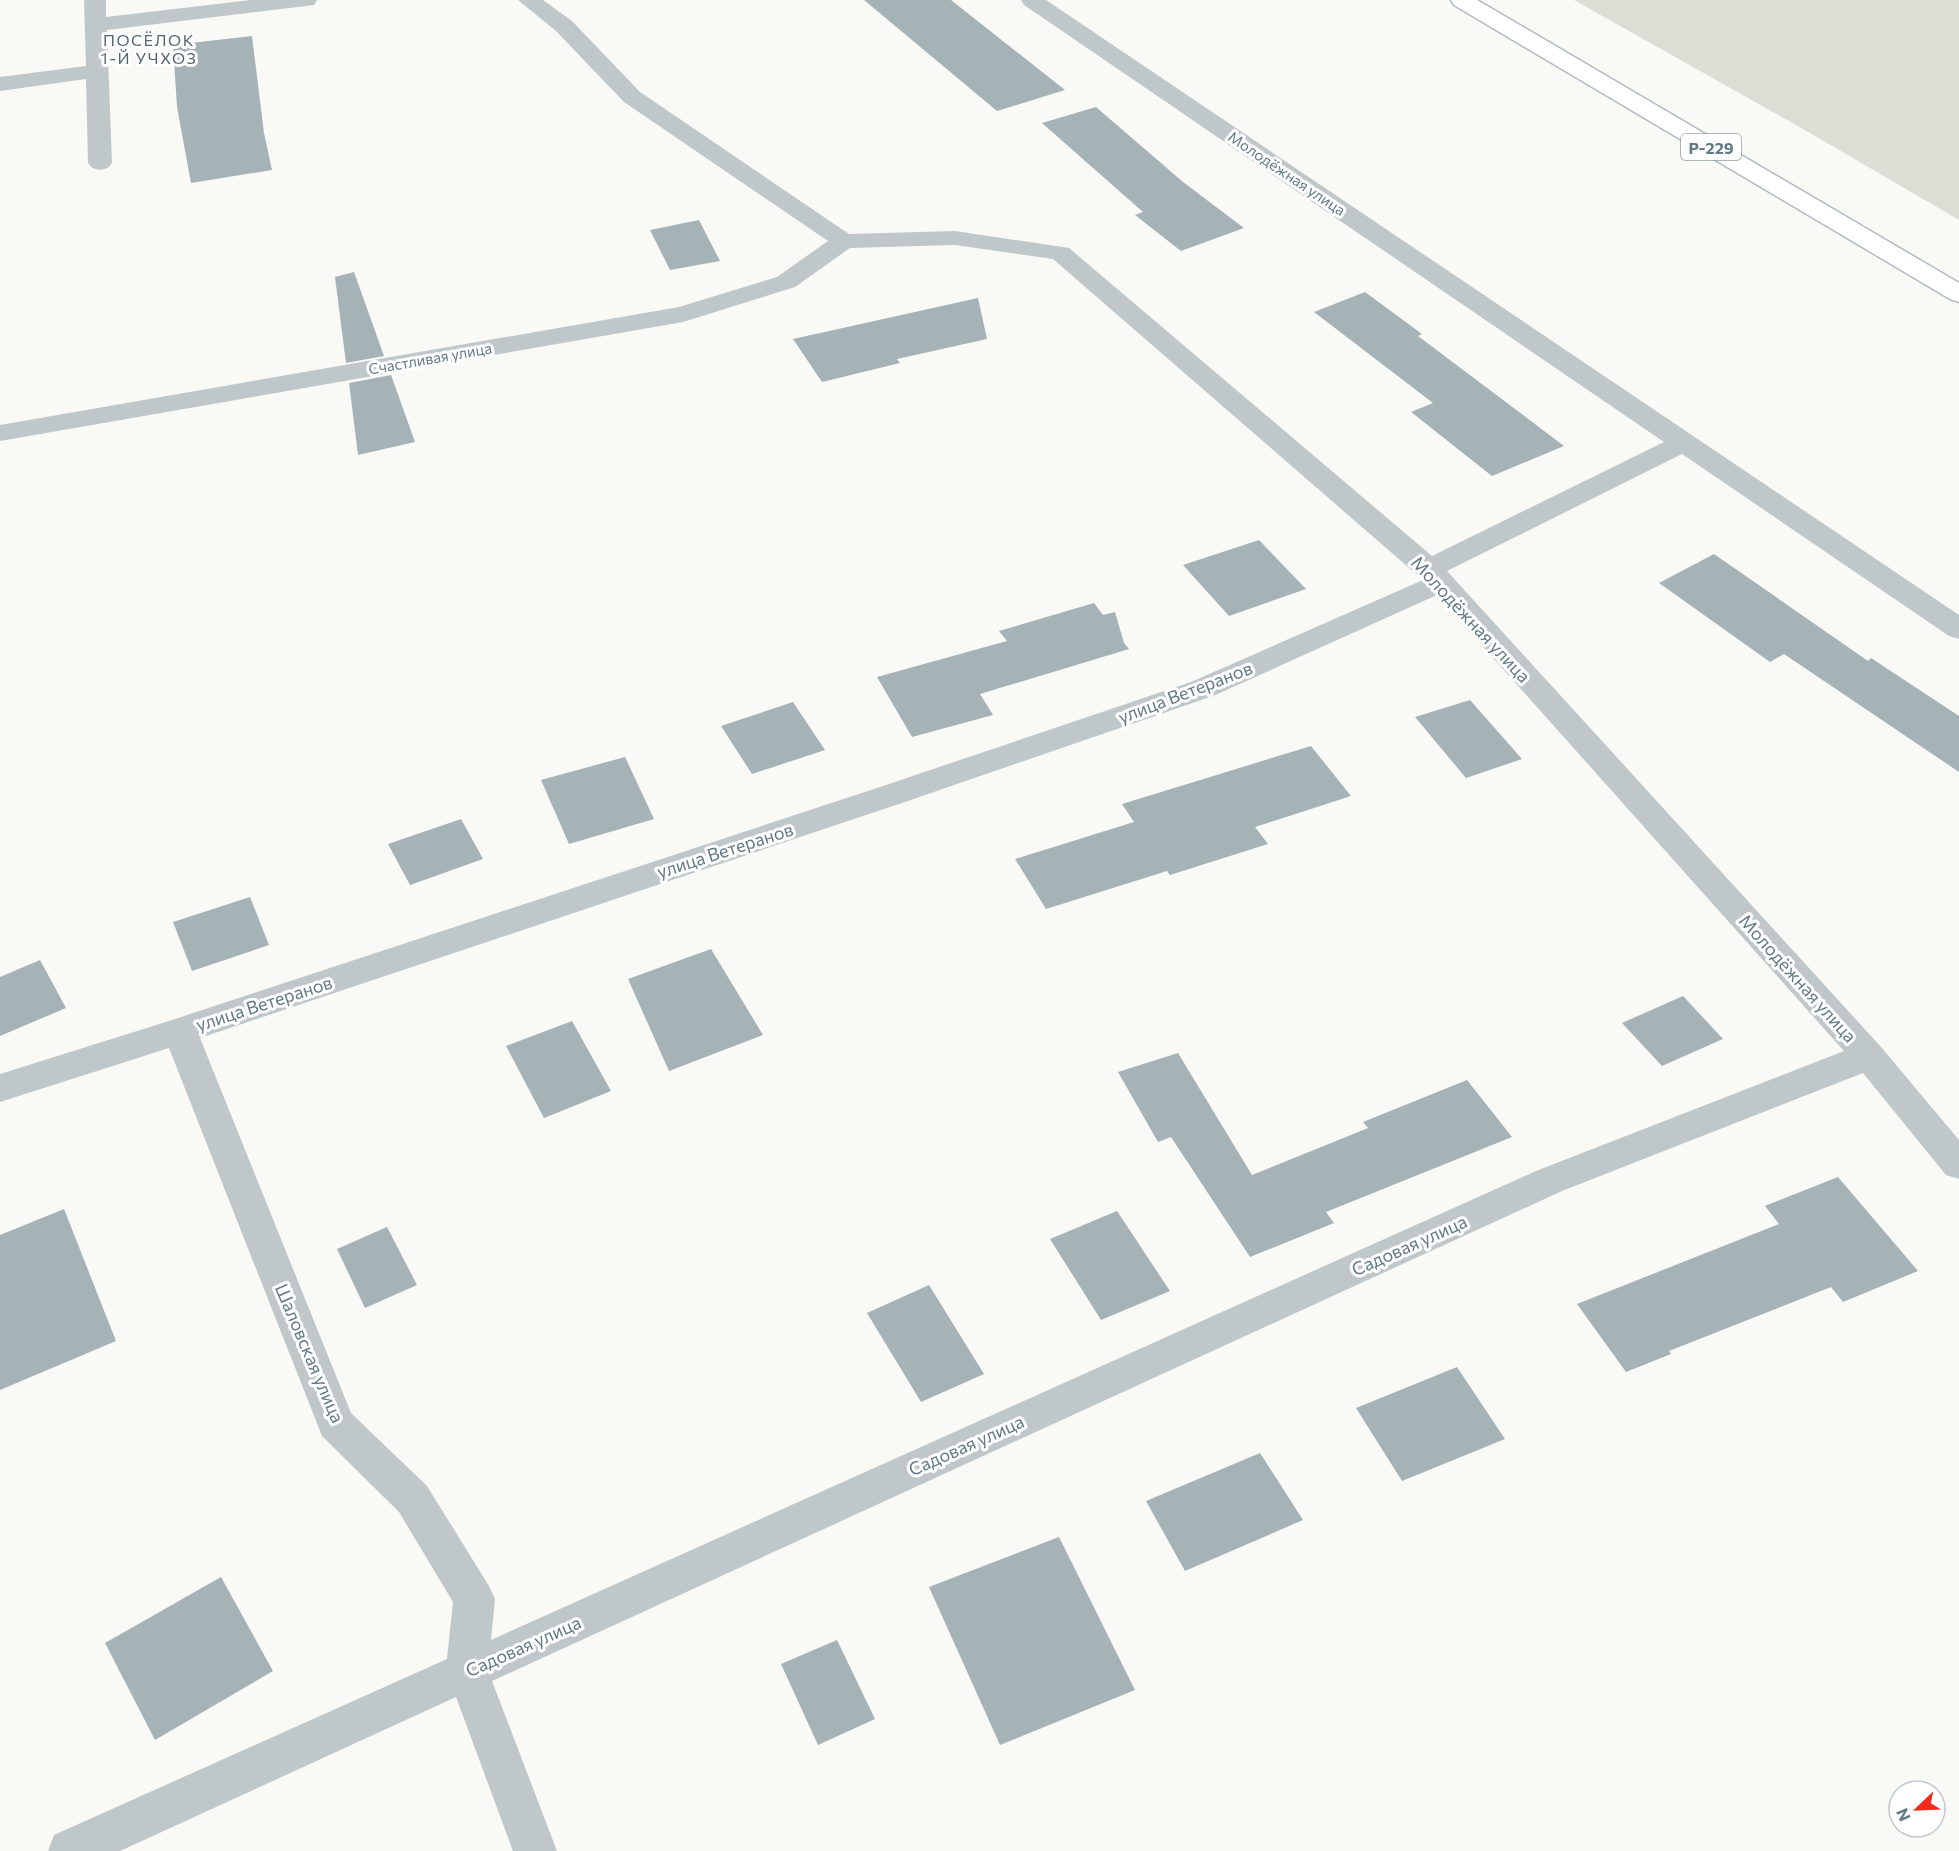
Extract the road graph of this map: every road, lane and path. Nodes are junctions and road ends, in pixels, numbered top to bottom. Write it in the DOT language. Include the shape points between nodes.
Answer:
graph roads {
  1 [pos="95,0"];
  2 [pos="306,0"];
  3 [pos="529,0"];
  4 [pos="1032,0"];
  5 [pos="1462,0"];
  6 [pos="95,25"];
  7 [pos="96,71"];
  8 [pos="0,84"];
  9 [pos="100,163"];
  10 [pos="844,241"];
  11 [pos="1956,289"];
  12 [pos="0,433"];
  13 [pos="1683,443"];
  14 [pos="1434,576"];
  15 [pos="1959,629"];
  16 [pos="180,1030"];
  17 [pos="1869,1056"];
  18 [pos="0,1088"];
  19 [pos="1959,1165"];
  20 [pos="467,1671"];
  21 [pos="70,1851"];
  22 [pos="535,1851"];
  1 -- 6 [label="street"];
  2 -- 6 [label="street"];
  3 -- 10 [label="street" via="564,26 632,97"];
  4 -- 13 [label="street, Молодёжная улица"];
  5 -- 11 [label="main road, Р-229"];
  6 -- 7 [label="street"];
  7 -- 8 [label="street"];
  7 -- 9 [label="street"];
  10 -- 12 [label="street, Счастливая улица" via="786,282 683,314"];
  10 -- 14 [label="street, Молодёжная улица" via="955,238 1060,253"];
  13 -- 14 [label="street, улица Ветеранов"];
  13 -- 15 [label="street, Молодёжная улица"];
  14 -- 16 [label="street, улица Ветеранов" via="1202,689"];
  14 -- 17 [label="street, Молодёжная улица"];
  16 -- 18 [label="street, улица Ветеранов"];
  16 -- 20 [label="street, Шаловская улица" via="336,1424 412,1499 474,1599"];
  17 -- 19 [label="street, Молодёжная улица"];
  17 -- 20 [label="street, Садовая улица" via="1549,1181"];
  20 -- 21 [label="street, Садовая улица"];
  20 -- 22 [label="street, Шаловская улица"];
}
